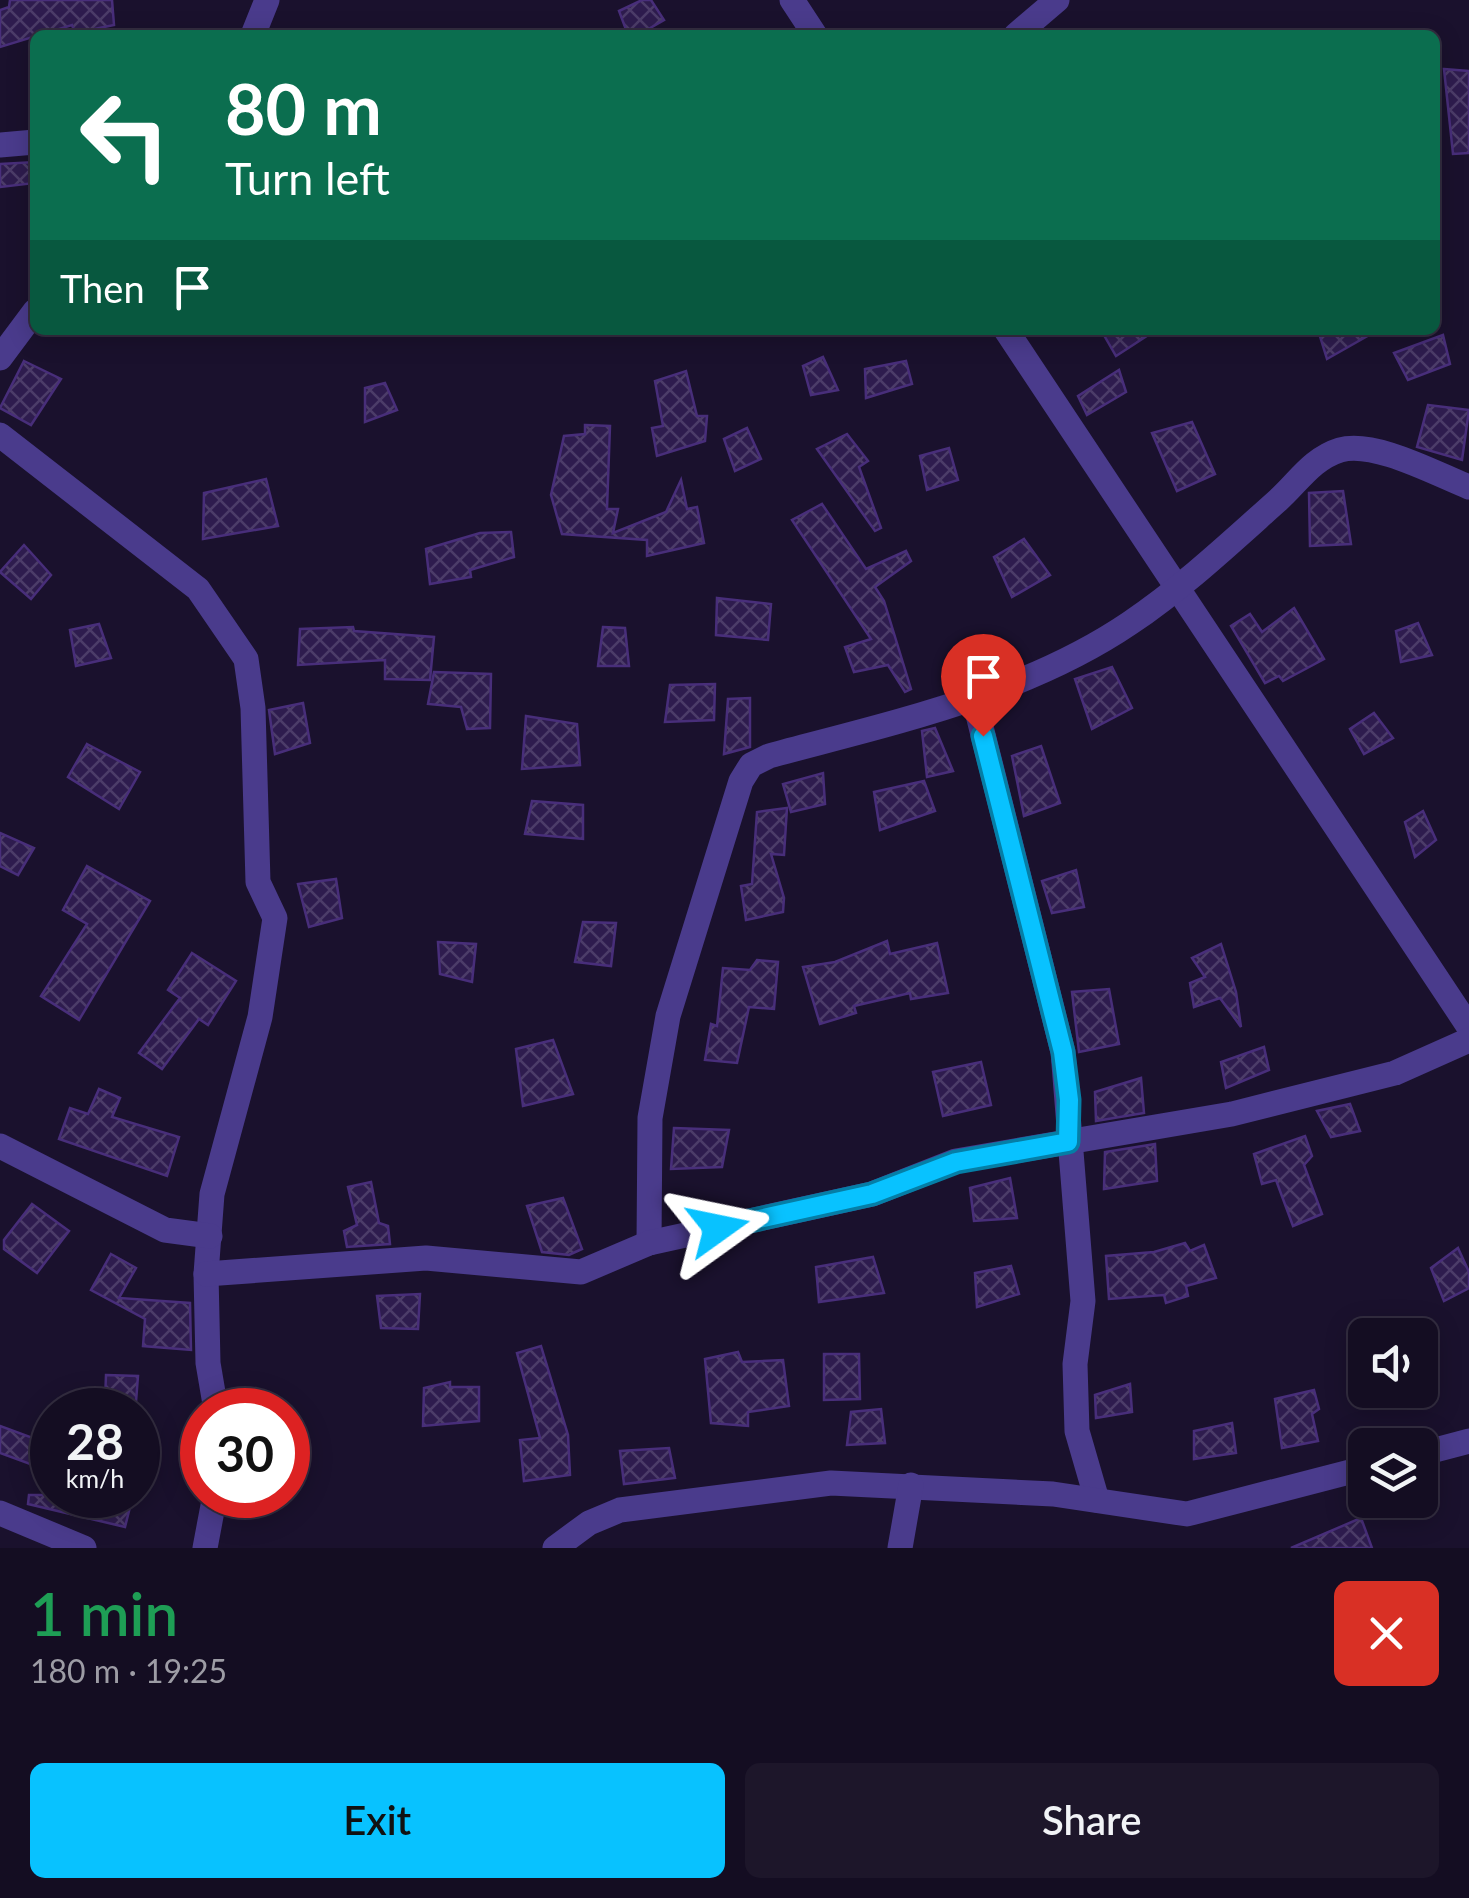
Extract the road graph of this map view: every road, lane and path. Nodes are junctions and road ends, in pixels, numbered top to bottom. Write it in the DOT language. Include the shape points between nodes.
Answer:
graph roads {
  1 [pos="267,0"];
  2 [pos="792,0"];
  3 [pos="1058,0"];
  4 [pos="255,30"];
  5 [pos="812,30"];
  6 [pos="1022,30"];
  7 [pos="30,142"];
  8 [pos="0,145"];
  9 [pos="30,318"];
  10 [pos="1009,335"];
  11 [pos="0,358"];
  12 [pos="0,435"];
  13 [pos="1469,487"];
  14 [pos="1175,590"];
  15 [pos="974,698"];
  16 [pos="1469,1027"];
  17 [pos="1469,1040"];
  18 [pos="1068,1142"];
  19 [pos="0,1146"];
  20 [pos="210,1236"];
  21 [pos="648,1243"];
  22 [pos="206,1274"];
  23 [pos="212,1388"];
  24 [pos="1469,1441"];
  25 [pos="1438,1449"];
  26 [pos="1348,1472"];
  27 [pos="911,1485"];
  28 [pos="1097,1500"];
  29 [pos="0,1513"];
  30 [pos="211,1518"];
  31 [pos="84,1548"];
  32 [pos="205,1548"];
  33 [pos="555,1548"];
  34 [pos="900,1548"];
  1 -- 4 [label="street"];
  2 -- 5 [label="street"];
  3 -- 6 [label="street"];
  7 -- 8 [label="street"];
  9 -- 11 [label="street"];
  10 -- 14 [label="street"];
  12 -- 20 [label="street" via="198,589 246,659 258,882 276,918 260,1017 212,1194"];
  13 -- 14 [label="street" via="1384,453 1342,449 1310,466"];
  14 -- 15 [label="street" via="1127,625"];
  14 -- 16 [label="street"];
  15 -- 18 [label="street" via="1063,1052"];
  15 -- 21 [label="street" via="769,756 742,781 668,1016 650,1118"];
  17 -- 18 [label="street" via="1395,1074 1232,1114"];
  18 -- 21 [label="street" via="956,1162 872,1194"];
  18 -- 28 [label="street" via="1083,1302 1077,1430"];
  19 -- 20 [label="street" via="166,1230"];
  20 -- 22 [label="street"];
  21 -- 22 [label="street" via="598,1266 562,1273 426,1258"];
  22 -- 23 [label="street"];
  24 -- 25 [label="street"];
  26 -- 28 [label="street" via="1187,1514"];
  27 -- 28 [label="street"];
  27 -- 33 [label="street" via="830,1483 620,1510"];
  27 -- 34 [label="street"];
  29 -- 31 [label="street"];
  30 -- 32 [label="street"];
}
